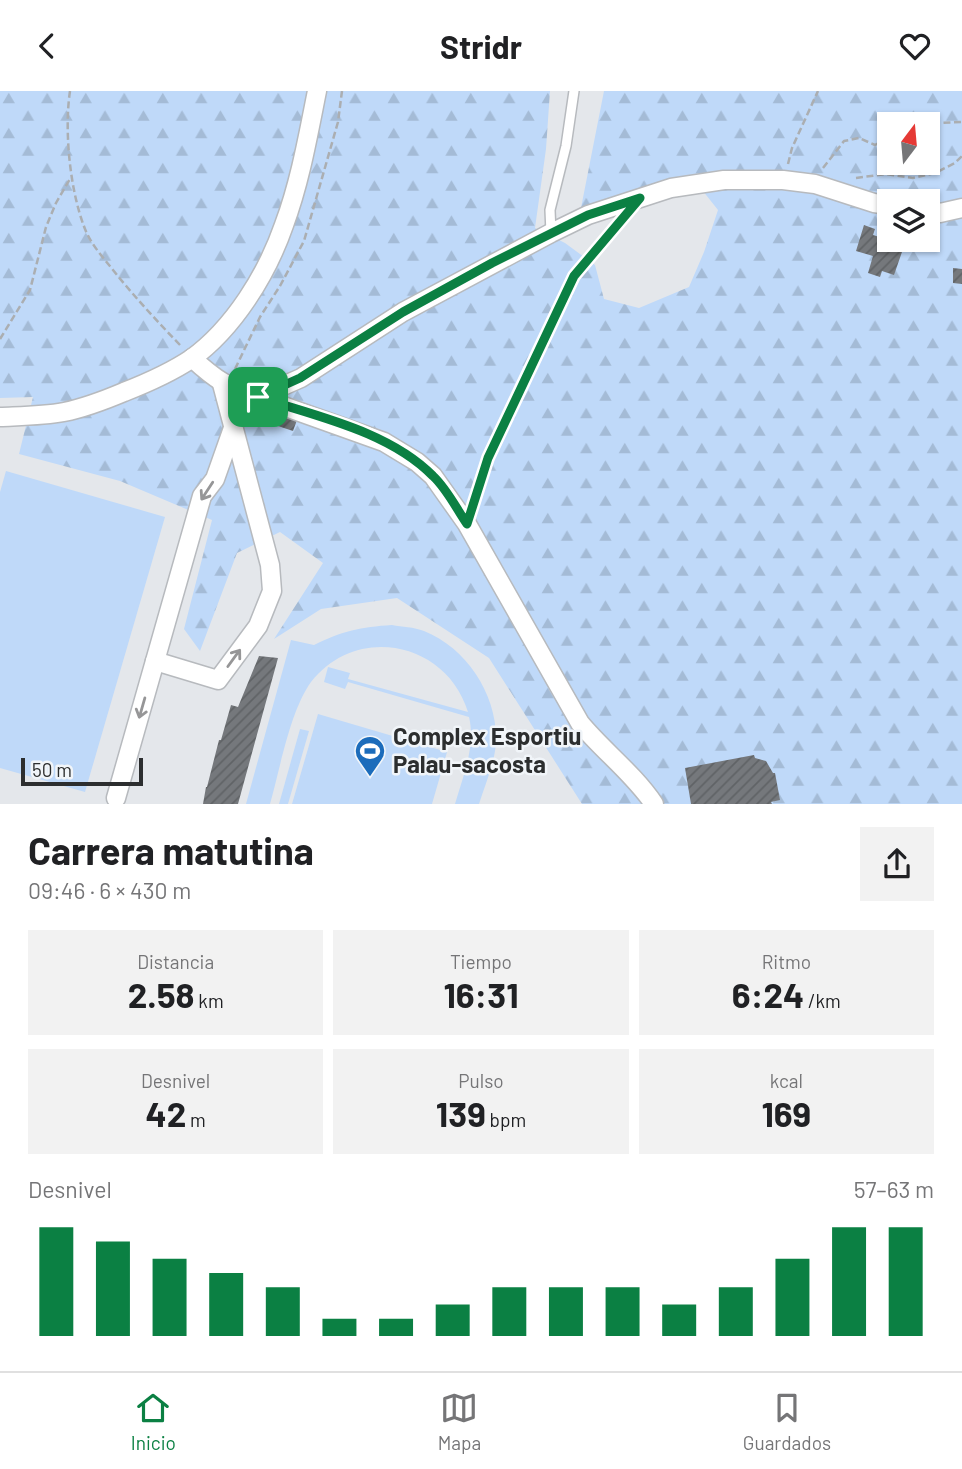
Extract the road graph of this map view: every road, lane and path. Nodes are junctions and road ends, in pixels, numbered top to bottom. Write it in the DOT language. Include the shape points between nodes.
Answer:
graph roads {
  1 [pos="70,91"];
  2 [pos="317,91"];
  3 [pos="574,91"];
  4 [pos="818,91"];
  5 [pos="962,122"];
  6 [pos="940,123"];
  7 [pos="877,144"];
  8 [pos="962,156"];
  9 [pos="72,176"];
  10 [pos="848,178"];
  11 [pos="783,180"];
  12 [pos="815,184"];
  13 [pos="640,198"];
  14 [pos="877,203"];
  15 [pos="962,208"];
  16 [pos="940,213"];
  17 [pos="551,233"];
  18 [pos="0,339"];
  19 [pos="192,358"];
  20 [pos="222,384"];
  21 [pos="258,397"];
  22 [pos="0,417"];
  23 [pos="233,428"];
  24 [pos="467,524"];
  25 [pos="155,661"];
  26 [pos="115,801"];
  27 [pos="654,804"];
  1 -- 9 [label="path" via="66,113"];
  2 -- 19 [label="street" via="299,178 268,262 225,328"];
  3 -- 17 [label="lane" via="550,210"];
  4 -- 11 [label="path"];
  5 -- 6 [label="path"];
  7 -- 12 [label="path" via="859,138 844,141"];
  8 -- 10 [label="path" via="935,173 913,178 886,174"];
  9 -- 18 [label="path" via="46,227 30,290"];
  9 -- 19 [label="path" via="85,230 99,253"];
  11 -- 12 [label="street"];
  11 -- 13 [label="street" via="724,180"];
  12 -- 14 [label="street"];
  13 -- 17 [label="street"];
  13 -- 24 [label="path" via="574,276 488,458"];
  15 -- 16 [label="street"];
  17 -- 21 [label="street" via="403,312 300,378"];
  19 -- 20 [label="street"];
  19 -- 22 [label="street" via="103,401 63,412"];
  20 -- 21 [label="street"];
  20 -- 23 [label="street"];
  21 -- 24 [label="street" via="368,434 403,452 433,476"];
  23 -- 25 [label="street, one-way" via="215,479 202,496"];
  25 -- 23 [label="street, one-way" via="218,680 258,626 272,591 270,565"];
  24 -- 27 [label="street" via="580,723 634,776"];
  25 -- 26 [label="street, one-way"];
}
